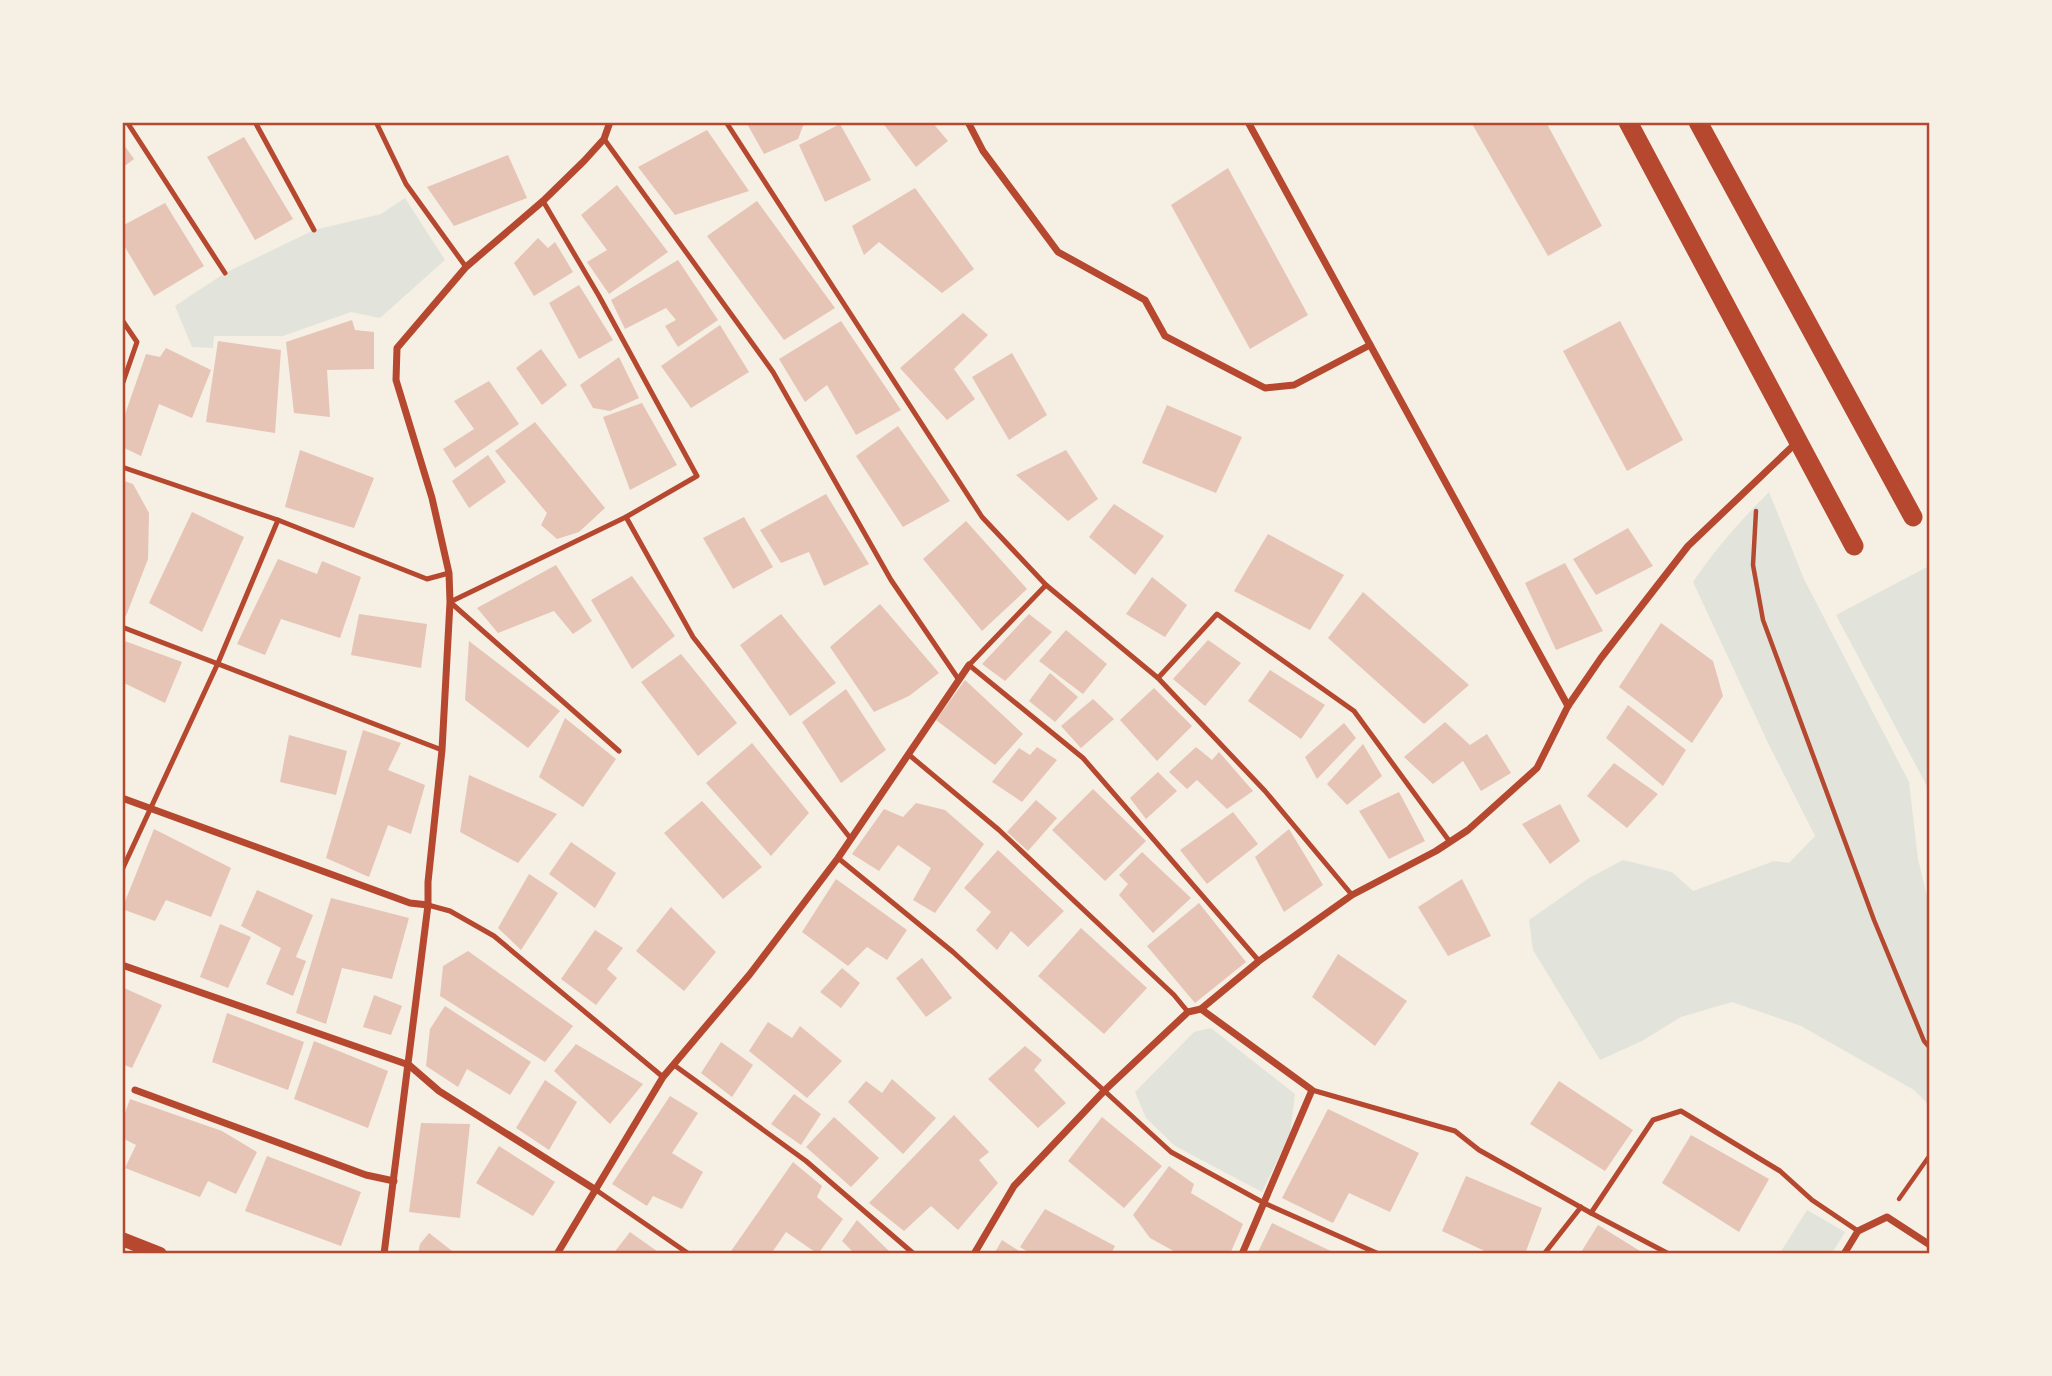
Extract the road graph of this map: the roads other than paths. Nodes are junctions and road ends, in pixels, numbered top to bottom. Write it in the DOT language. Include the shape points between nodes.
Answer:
graph roads {
  1 [pos="127,122"];
  2 [pos="255,122"];
  3 [pos="376,122"];
  4 [pos="610,122"];
  5 [pos="726,122"];
  6 [pos="968,122"];
  7 [pos="1248,122"];
  8 [pos="1628,122"];
  9 [pos="1698,122"];
  10 [pos="604,139"];
  11 [pos="543,201"];
  12 [pos="314,230"];
  13 [pos="466,267"];
  14 [pos="225,274"];
  15 [pos="122,320"];
  16 [pos="1370,345"];
  17 [pos="122,385"];
  18 [pos="1798,441"];
  19 [pos="122,467"];
  20 [pos="626,517"];
  21 [pos="1913,517"];
  22 [pos="278,520"];
  23 [pos="1854,546"];
  24 [pos="449,573"];
  25 [pos="1046,585"];
  26 [pos="450,602"];
  27 [pos="122,627"];
  28 [pos="218,663"];
  29 [pos="969,665"];
  30 [pos="1158,678"];
  31 [pos="959,680"];
  32 [pos="1568,706"];
  33 [pos="442,751"];
  34 [pos="619,751"];
  35 [pos="908,754"];
  36 [pos="122,798"];
  37 [pos="151,809"];
  38 [pos="851,839"];
  39 [pos="1450,842"];
  40 [pos="838,858"];
  41 [pos="122,870"];
  42 [pos="1352,895"];
  43 [pos="428,905"];
  44 [pos="1259,961"];
  45 [pos="122,965"];
  46 [pos="1202,1009"];
  47 [pos="1188,1012"];
  48 [pos="409,1065"];
  49 [pos="674,1065"];
  50 [pos="663,1077"];
  51 [pos="135,1090"];
  52 [pos="1105,1090"];
  53 [pos="1312,1090"];
  54 [pos="394,1181"];
  55 [pos="596,1190"];
  56 [pos="1264,1203"];
  57 [pos="1581,1207"];
  58 [pos="1591,1213"];
  59 [pos="1858,1231"];
  60 [pos="122,1239"];
  61 [pos="1930,1245"];
  62 [pos="160,1254"];
  63 [pos="384,1254"];
  64 [pos="557,1254"];
  65 [pos="689,1254"];
  66 [pos="914,1254"];
  67 [pos="974,1254"];
  68 [pos="1242,1254"];
  69 [pos="1378,1254"];
  70 [pos="1544,1254"];
  71 [pos="1669,1254"];
  72 [pos="1844,1254"];
  1 -- 14 [label="lane"];
  2 -- 12 [label="lane"];
  3 -- 13 [label="lane" via="406,184"];
  4 -- 10 [label="street"];
  5 -- 25 [label="lane" via="982,517"];
  6 -- 16 [label="street" via="983,151 1058,253 1145,300 1165,336 1265,388 1294,385"];
  7 -- 16 [label="street"];
  8 -- 18 [label="highway"];
  9 -- 21 [label="highway"];
  10 -- 11 [label="street"];
  10 -- 31 [label="lane" via="773,372 891,580"];
  11 -- 13 [label="street"];
  11 -- 20 [label="lane" via="697,476"];
  13 -- 24 [label="street" via="397,348 396,380"];
  15 -- 17 [label="lane" via="137,342"];
  16 -- 32 [label="street"];
  18 -- 23 [label="highway"];
  18 -- 32 [label="street" via="1688,546"];
  19 -- 22 [label="lane"];
  20 -- 26 [label="lane"];
  20 -- 38 [label="lane" via="693,637"];
  22 -- 24 [label="lane" via="427,579"];
  22 -- 28 [label="lane"];
  24 -- 26 [label="street"];
  25 -- 29 [label="lane"];
  25 -- 30 [label="lane"];
  26 -- 33 [label="street"];
  26 -- 34 [label="lane"];
  27 -- 28 [label="lane"];
  28 -- 33 [label="lane"];
  28 -- 37 [label="lane"];
  29 -- 31 [label="street"];
  29 -- 44 [label="lane" via="1083,758"];
  30 -- 39 [label="lane" via="1217,614 1354,711"];
  30 -- 42 [label="lane" via="1265,791"];
  31 -- 35 [label="street"];
  32 -- 39 [label="street" via="1537,768"];
  33 -- 43 [label="street"];
  35 -- 38 [label="street"];
  35 -- 47 [label="lane" via="999,830"];
  36 -- 37 [label="street"];
  37 -- 41 [label="lane"];
  37 -- 43 [label="street" via="410,903"];
  38 -- 40 [label="street"];
  39 -- 42 [label="street"];
  40 -- 49 [label="street"];
  40 -- 52 [label="lane" via="953,953"];
  42 -- 44 [label="street"];
  43 -- 48 [label="street"];
  43 -- 50 [label="lane" via="450,911 495,936"];
  44 -- 46 [label="street"];
  45 -- 48 [label="street"];
  46 -- 47 [label="street"];
  46 -- 53 [label="street"];
  47 -- 52 [label="street"];
  48 -- 54 [label="street"];
  48 -- 55 [label="street" via="439,1091"];
  49 -- 50 [label="street"];
  49 -- 66 [label="lane" via="806,1161"];
  50 -- 55 [label="street"];
  51 -- 54 [label="street" via="366,1175"];
  52 -- 56 [label="lane" via="1171,1152"];
  52 -- 67 [label="street" via="1014,1186"];
  53 -- 56 [label="street"];
  53 -- 57 [label="lane" via="1455,1131 1479,1150"];
  54 -- 63 [label="street"];
  55 -- 64 [label="street"];
  55 -- 65 [label="lane"];
  56 -- 68 [label="street"];
  56 -- 69 [label="lane"];
  57 -- 58 [label="lane"];
  57 -- 70 [label="lane"];
  58 -- 59 [label="lane" via="1653,1120 1681,1111 1780,1171"];
  58 -- 71 [label="lane"];
  59 -- 61 [label="street" via="1887,1217"];
  59 -- 72 [label="street"];
  60 -- 62 [label="main road"];
}
